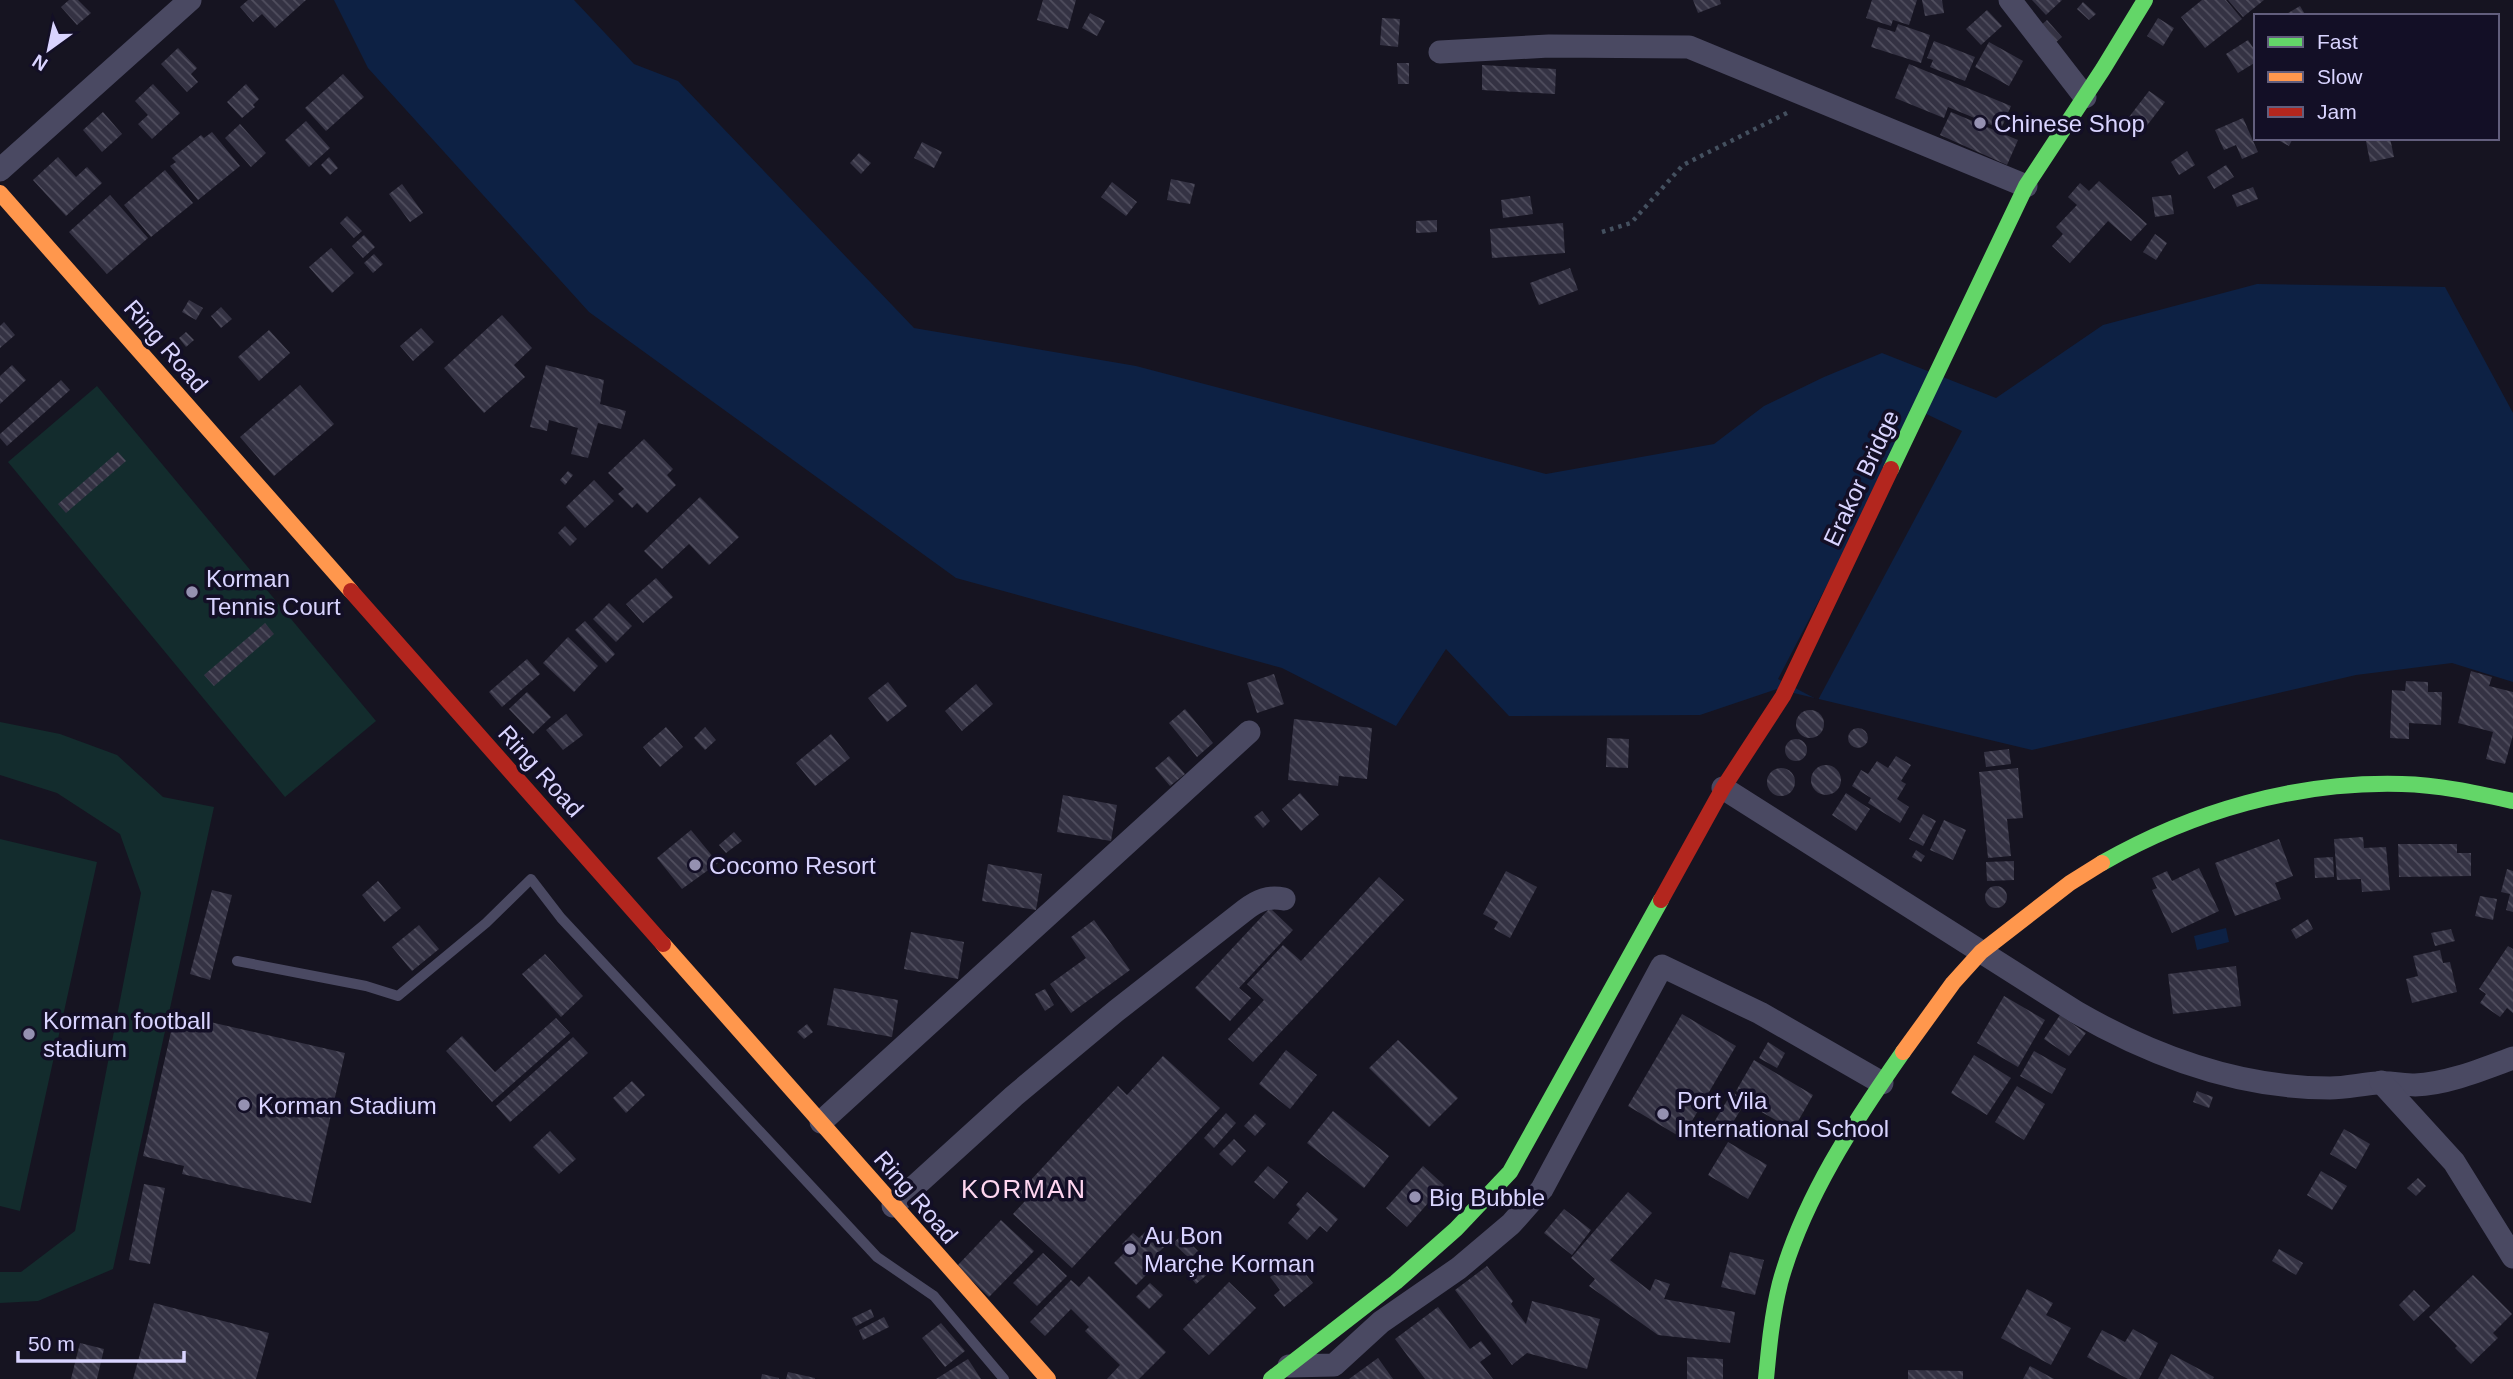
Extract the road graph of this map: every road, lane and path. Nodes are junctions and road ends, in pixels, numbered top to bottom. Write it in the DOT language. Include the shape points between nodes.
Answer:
graph roads {
  1 [pos="190,0"];
  2 [pos="2010,0"];
  3 [pos="2145,0"];
  4 [pos="1440,52"];
  5 [pos="2085,97"];
  6 [pos="1802,113"];
  7 [pos="0,170"];
  8 [pos="2026,186"];
  9 [pos="0,192"];
  10 [pos="1602,232"];
  11 [pos="1248,732"];
  12 [pos="1723,788"];
  13 [pos="2513,801"];
  14 [pos="1284,899"];
  15 [pos="1981,951"];
  16 [pos="237,961"];
  17 [pos="1622,969"];
  18 [pos="1649,988"];
  19 [pos="2513,1058"];
  20 [pos="1571,1062"];
  21 [pos="1607,1067"];
  22 [pos="2381,1082"];
  23 [pos="1882,1083"];
  24 [pos="1543,1111"];
  25 [pos="821,1122"];
  26 [pos="1576,1128"];
  27 [pos="1513,1166"];
  28 [pos="1542,1189"];
  29 [pos="893,1206"];
  30 [pos="1455,1228"];
  31 [pos="1476,1253"];
  32 [pos="2513,1257"];
  33 [pos="1280,1373"];
  34 [pos="1003,1379"];
  35 [pos="1048,1379"];
  36 [pos="1766,1379"];
  1 -- 7 [label="street"];
  2 -- 5 [label="street"];
  3 -- 5 [label="street, Erakor Bridge"];
  4 -- 8 [label="street" via="1549,46 1689,47"];
  5 -- 8 [label="street, Erakor Bridge"];
  6 -- 10 [label="path" via="1790,111 1683,165 1631,223"];
  8 -- 12 [label="street, Erakor Bridge" via="1783,696"];
  9 -- 25 [label="street, Ring Road"];
  11 -- 25 [label="street"];
  12 -- 15 [label="street"];
  12 -- 17 [label="street, Erakor Bridge"];
  13 -- 15 [label="street" via="2456,788 2359,783 2301,790 2196,817 2082,874"];
  14 -- 29 [label="street" via="1272,897 1245,910 1116,1011"];
  15 -- 22 [label="street" via="2113,1033 2179,1061 2297,1086 2332,1088"];
  15 -- 23 [label="street" via="1932,1010"];
  16 -- 34 [label="lane" via="398,996 531,879 561,918 877,1257 934,1296"];
  17 -- 18 [label="street"];
  17 -- 20 [label="street, Erakor Bridge"];
  18 -- 21 [label="street"];
  18 -- 23 [label="street" via="1662,966 1760,1013"];
  19 -- 22 [label="street" via="2417,1085"];
  20 -- 21 [label="street"];
  20 -- 24 [label="street, Erakor Bridge"];
  21 -- 26 [label="street"];
  22 -- 32 [label="street" via="2454,1162"];
  23 -- 36 [label="street" via="1839,1151 1784,1270 1773,1312"];
  24 -- 26 [label="street"];
  24 -- 27 [label="street, Erakor Bridge"];
  25 -- 29 [label="street, Ring Road"];
  26 -- 28 [label="street"];
  27 -- 28 [label="street"];
  27 -- 30 [label="street, Erakor Bridge"];
  28 -- 31 [label="street" via="1511,1224"];
  29 -- 35 [label="street, Ring Road"];
  30 -- 31 [label="street"];
  30 -- 33 [label="street, Erakor Bridge"];
  31 -- 33 [label="street" via="1381,1322 1334,1365"];
}
